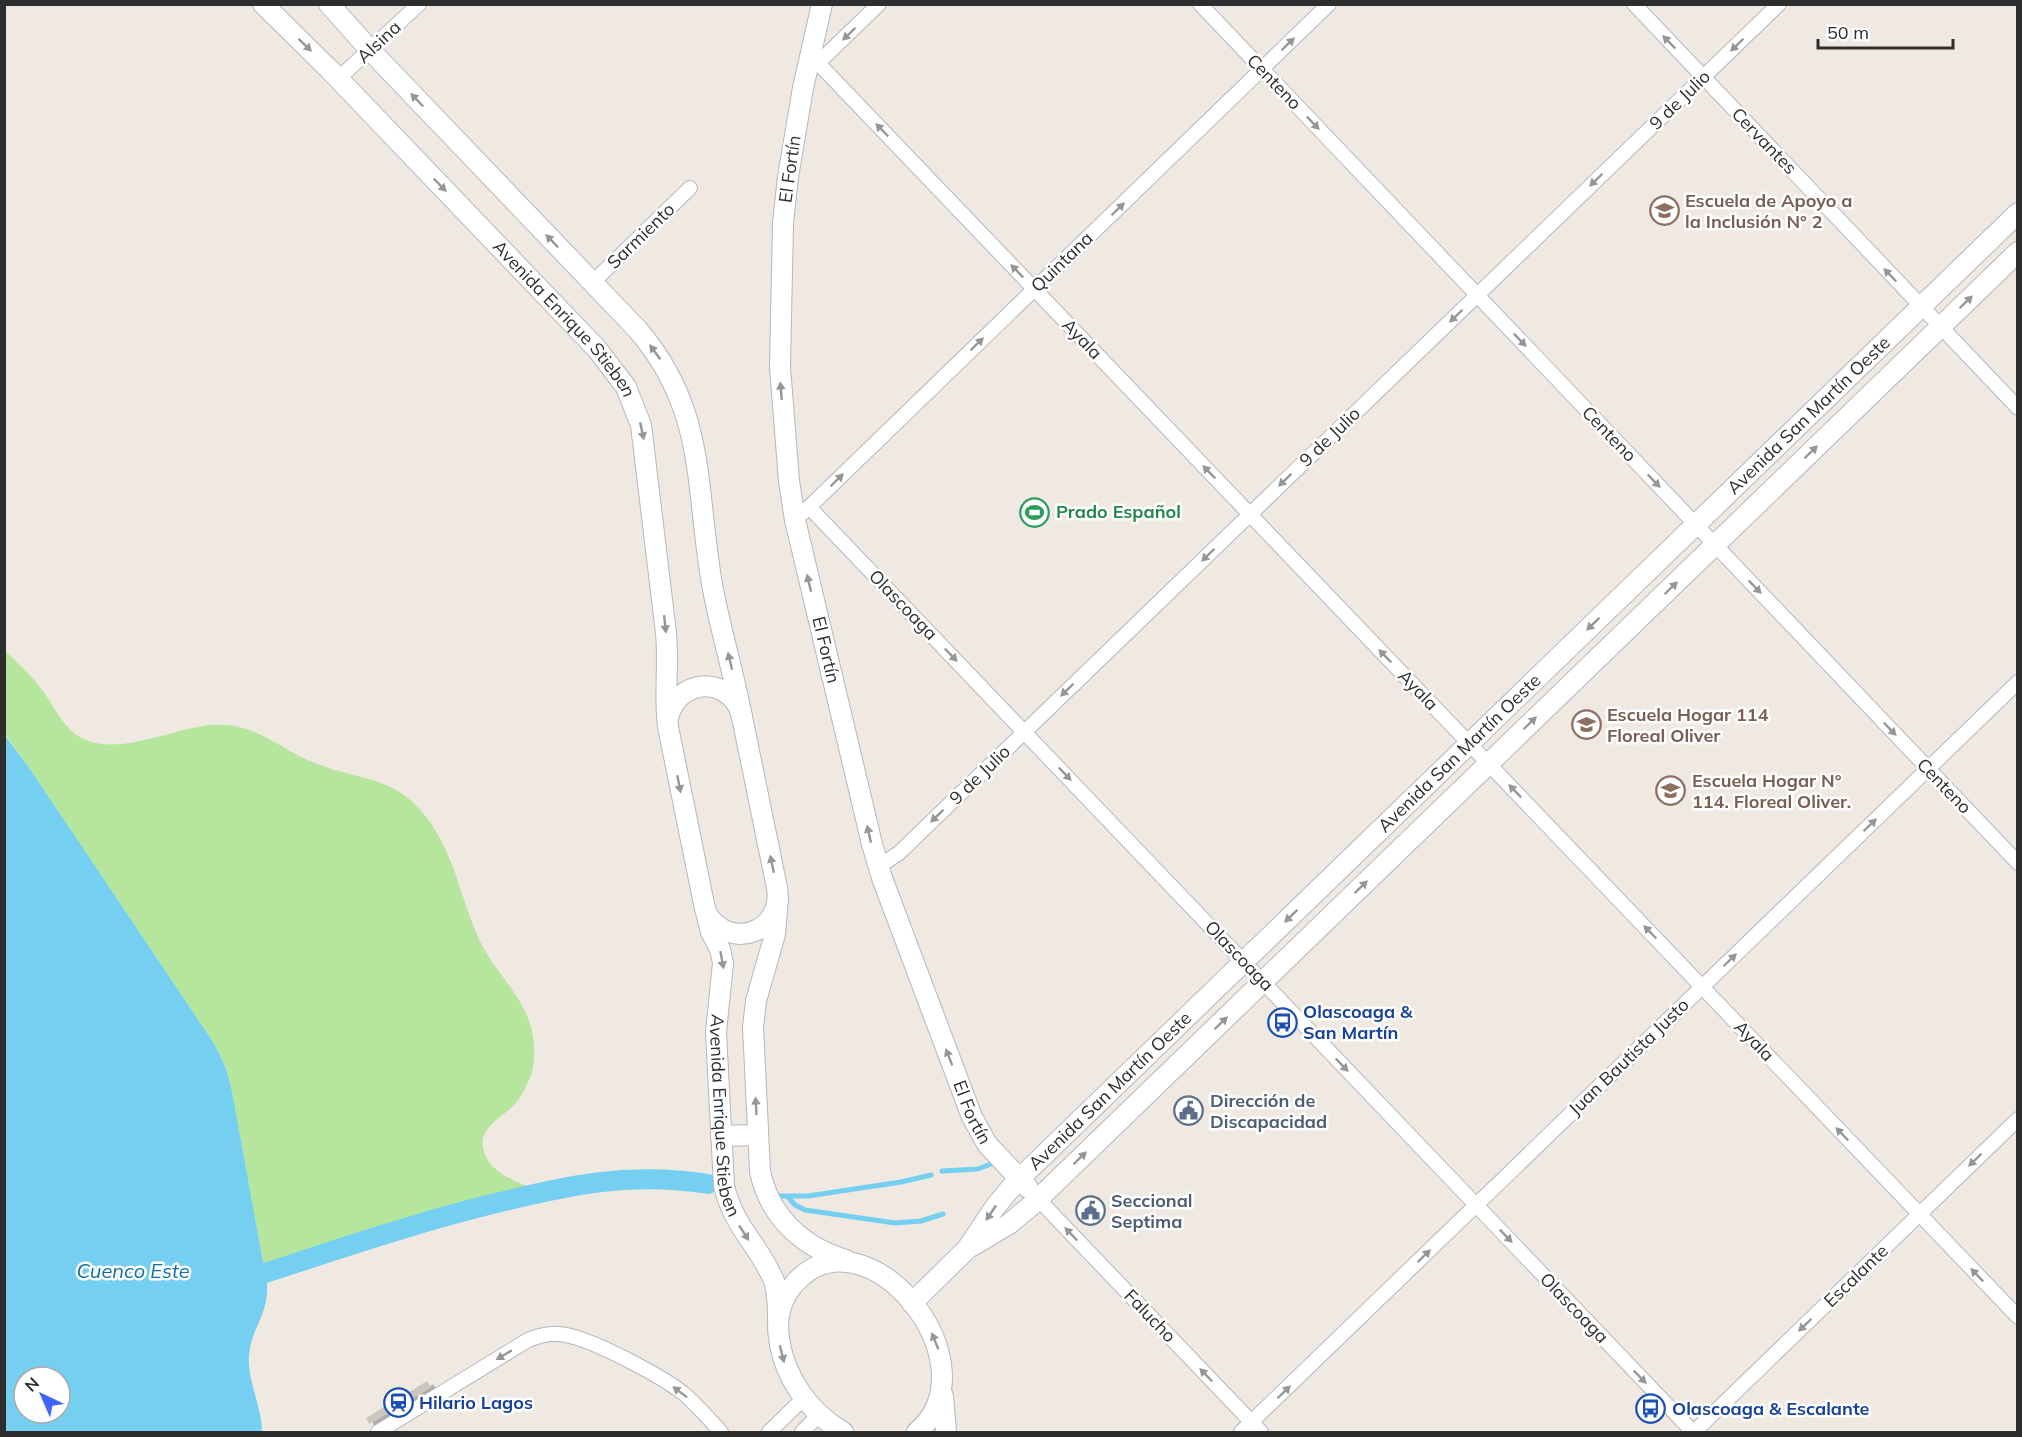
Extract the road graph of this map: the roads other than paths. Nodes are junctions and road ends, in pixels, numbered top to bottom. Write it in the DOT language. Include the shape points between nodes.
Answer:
graph roads {
  1 [pos="263,4"];
  2 [pos="329,4"];
  3 [pos="419,4"];
  4 [pos="822,4"];
  5 [pos="879,4"];
  6 [pos="1200,4"];
  7 [pos="1329,4"];
  8 [pos="1634,4"];
  9 [pos="1779,4"];
  10 [pos="370,50"];
  11 [pos="813,62"];
  12 [pos="1262,69"];
  13 [pos="1703,78"];
  14 [pos="339,79"];
  15 [pos="690,188"];
  16 [pos="2018,213"];
  17 [pos="2018,252"];
  18 [pos="592,283"];
  19 [pos="1034,289"];
  20 [pos="1477,295"];
  21 [pos="1921,306"];
  22 [pos="1940,327"];
  23 [pos="2018,408"];
  24 [pos="809,507"];
  25 [pos="1250,514"];
  26 [pos="795,520"];
  27 [pos="1695,525"];
  28 [pos="1715,545"];
  29 [pos="2018,682"];
  30 [pos="742,718"];
  31 [pos="668,727"];
  32 [pos="1024,732"];
  33 [pos="1469,744"];
  34 [pos="1488,764"];
  35 [pos="1928,769"];
  36 [pos="2018,863"];
  37 [pos="878,867"];
  38 [pos="778,899"];
  39 [pos="704,904"];
  40 [pos="1244,962"];
  41 [pos="1263,982"];
  42 [pos="1702,987"];
  43 [pos="2018,1119"];
  44 [pos="758,1135"];
  45 [pos="721,1136"];
  46 [pos="1019,1179"];
  47 [pos="1038,1199"];
  48 [pos="1476,1205"];
  49 [pos="1919,1214"];
  50 [pos="967,1249"];
  51 [pos="854,1263"];
  52 [pos="912,1303"];
  53 [pos="2018,1317"];
  54 [pos="778,1318"];
  55 [pos="942,1383"];
  56 [pos="804,1398"];
  57 [pos="819,1415"];
  58 [pos="1251,1429"];
  59 [pos="378,1432"];
  60 [pos="722,1432"];
  61 [pos="769,1432"];
  62 [pos="802,1432"];
  63 [pos="843,1432"];
  64 [pos="917,1432"];
  65 [pos="946,1432"];
  66 [pos="1693,1432"];
  1 -- 14 [label="main road, Avenida Enrique Stieben, one-way"];
  2 -- 10 [label="main road, Avenida Enrique Stieben"];
  3 -- 10 [label="street, Alsina"];
  4 -- 11 [label="main road, El Fortín"];
  5 -- 11 [label="street, one-way"];
  6 -- 12 [label="street, Centeno"];
  12 -- 7 [label="street, Quintana, one-way"];
  13 -- 8 [label="street, Cervantes, one-way"];
  9 -- 13 [label="street, 9 de Julio, one-way"];
  10 -- 14 [label="street, Alsina"];
  18 -- 10 [label="main road, Avenida Enrique Stieben, one-way"];
  19 -- 11 [label="street, Ayala, one-way"];
  26 -- 11 [label="main road, El Fortín, one-way" via="780,348 785,200"];
  19 -- 12 [label="street, Quintana, one-way"];
  12 -- 20 [label="street, Centeno, one-way"];
  13 -- 20 [label="street, 9 de Julio, one-way"];
  21 -- 13 [label="street, Cervantes, one-way"];
  14 -- 31 [label="main road, Avenida Enrique Stieben, one-way" via="604,358 630,394 644,438 667,645"];
  15 -- 18 [label="street, Sarmiento"];
  16 -- 21 [label="main road, Avenida San Martín Oeste"];
  22 -- 17 [label="main road, Avenida San Martín Oeste, one-way"];
  30 -- 18 [label="main road, Avenida Enrique Stieben, one-way" via="712,583 695,446 687,414 657,354"];
  24 -- 19 [label="street, Quintana, one-way"];
  25 -- 19 [label="street, Ayala, one-way"];
  20 -- 25 [label="street, 9 de Julio, one-way"];
  20 -- 27 [label="street, Centeno, one-way"];
  21 -- 22 [label="street, Cervantes"];
  21 -- 27 [label="main road, Avenida San Martín Oeste"];
  22 -- 23 [label="street, Cervantes"];
  28 -- 22 [label="main road, Avenida San Martín Oeste, one-way"];
  24 -- 26 [label="street, Quintana"];
  24 -- 32 [label="street, Olascoaga, one-way"];
  25 -- 32 [label="street, 9 de Julio, one-way"];
  33 -- 25 [label="street, Ayala, one-way"];
  37 -- 26 [label="main road, El Fortín, one-way"];
  27 -- 28 [label="street, Centeno"];
  27 -- 33 [label="main road, Avenida San Martín Oeste, one-way"];
  34 -- 28 [label="main road, Avenida San Martín Oeste, one-way"];
  28 -- 35 [label="street, Centeno, one-way"];
  29 -- 35 [label="street, Juan Bautista Justo"];
  30 -- 31 [label="main road, Avenida Enrique Stieben" via="726,692 701,686 674,702"];
  38 -- 30 [label="main road, Avenida Enrique Stieben, one-way"];
  31 -- 39 [label="main road, Avenida Enrique Stieben, one-way"];
  32 -- 37 [label="street, 9 de Julio, one-way" via="899,853"];
  32 -- 40 [label="street, Olascoaga, one-way"];
  33 -- 34 [label="street, Ayala"];
  33 -- 40 [label="main road, Avenida San Martín Oeste, one-way"];
  41 -- 34 [label="main road, Avenida San Martín Oeste, one-way"];
  42 -- 34 [label="street, Ayala, one-way"];
  35 -- 36 [label="street, Centeno"];
  42 -- 35 [label="street, Juan Bautista Justo, one-way"];
  46 -- 37 [label="main road, El Fortín, one-way" via="987,1144 972,1118"];
  38 -- 39 [label="main road, Avenida Enrique Stieben" via="769,921 743,934 725,931 715,924"];
  44 -- 38 [label="main road, one-way" via="753,1018 775,934"];
  39 -- 45 [label="main road, Avenida Enrique Stieben, one-way" via="723,963 716,1032"];
  40 -- 41 [label="street, Olascoaga"];
  40 -- 46 [label="main road, Avenida San Martín Oeste"];
  47 -- 41 [label="main road, Avenida San Martín Oeste, one-way"];
  41 -- 48 [label="street, Olascoaga, one-way"];
  42 -- 48 [label="street, Juan Bautista Justo"];
  49 -- 42 [label="street, Ayala, one-way"];
  43 -- 49 [label="street, Escalante, one-way"];
  44 -- 45 [label="main road"];
  44 -- 51 [label="main road" via="762,1182 777,1215 810,1244"];
  45 -- 54 [label="main road, Avenida Enrique Stieben, one-way" via="729,1205 773,1280"];
  46 -- 47 [label="main road, El Fortín"];
  46 -- 50 [label="main road, Avenida San Martín Oeste, one-way" via="994,1207"];
  47 -- 50 [label="main road, Avenida San Martín Oeste" via="1009,1224"];
  58 -- 47 [label="street, Falucho, one-way"];
  58 -- 48 [label="street, Juan Bautista Justo, one-way"];
  48 -- 66 [label="street, Olascoaga, one-way"];
  53 -- 49 [label="street, Ayala, one-way"];
  49 -- 66 [label="street, Escalante, one-way"];
  50 -- 52 [label="main road, Avenida San Martín Oeste"];
  51 -- 52 [label="main road" via="885,1278"];
  51 -- 54 [label="main road" via="828,1263 805,1273 787,1293"];
  55 -- 52 [label="main road, one-way" via="938,1348"];
  54 -- 56 [label="main road, Avenida Enrique Stieben, one-way" via="783,1361"];
  55 -- 64 [label="main road" via="936,1410"];
  55 -- 65 [label="main road"];
  56 -- 57 [label="main road, Avenida Enrique Stieben"];
  56 -- 61 [label="street"];
  57 -- 62 [label="street"];
  57 -- 63 [label="main road, Avenida Enrique Stieben"];
  60 -- 59 [label="street, one-way" via="669,1383 589,1341 558,1333 528,1340"];
}
